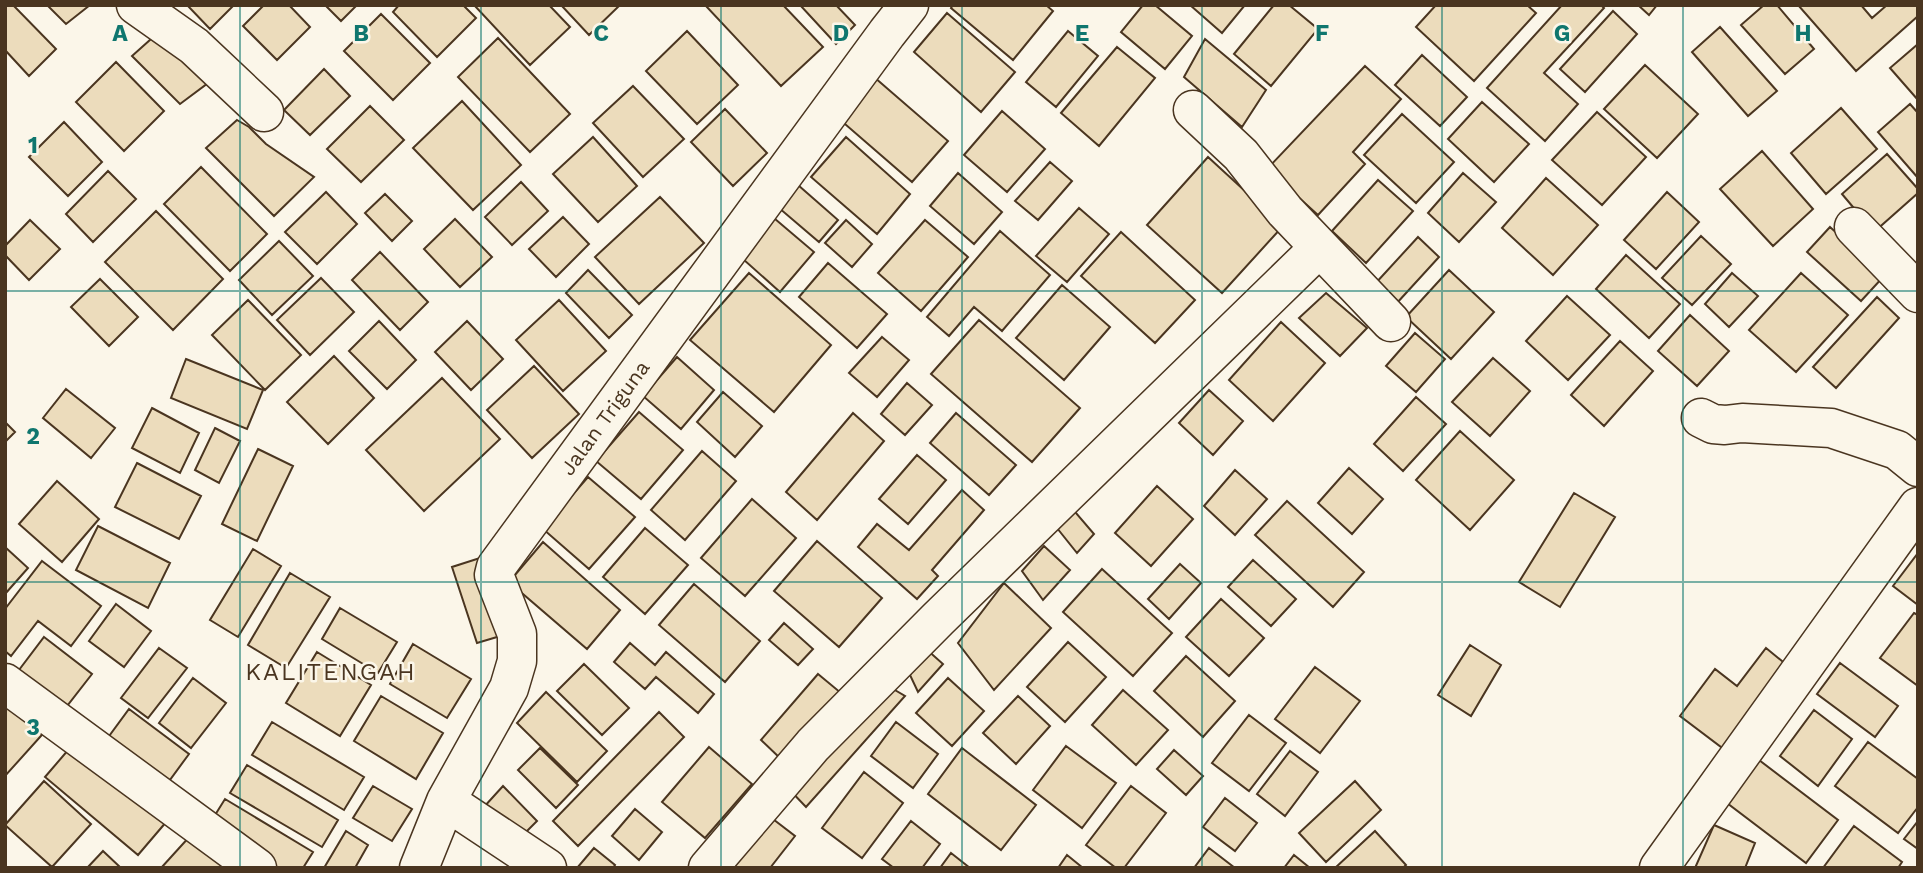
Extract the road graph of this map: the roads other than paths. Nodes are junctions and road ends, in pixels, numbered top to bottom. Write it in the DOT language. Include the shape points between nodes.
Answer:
graph roads {
  1 [pos="136,5"];
  2 [pos="909,5"];
  3 [pos="1193,110"];
  4 [pos="264,111"];
  5 [pos="1854,227"];
  6 [pos="1319,248"];
  7 [pos="1918,293"];
  8 [pos="1391,322"];
  9 [pos="1701,418"];
  10 [pos="1918,467"];
  11 [pos="1918,508"];
  12 [pos="5,683"];
  13 [pos="446,801"];
  14 [pos="257,868"];
  15 [pos="419,868"];
  16 [pos="547,868"];
  17 [pos="708,868"];
  18 [pos="1659,868"];
  1 -- 4 [label="street" via="194,46"];
  2 -- 13 [label="street, Jalan Triguna" via="496,567 494,575 517,634 517,661 509,688"];
  3 -- 6 [label="street" via="1241,155"];
  5 -- 7 [label="street"];
  6 -- 8 [label="street"];
  6 -- 17 [label="street" via="813,745"];
  9 -- 10 [label="street" via="1725,425 1831,428 1897,450"];
  11 -- 18 [label="street"];
  12 -- 14 [label="street"];
  13 -- 15 [label="street, Jalan Triguna"];
  13 -- 16 [label="street"];
}
